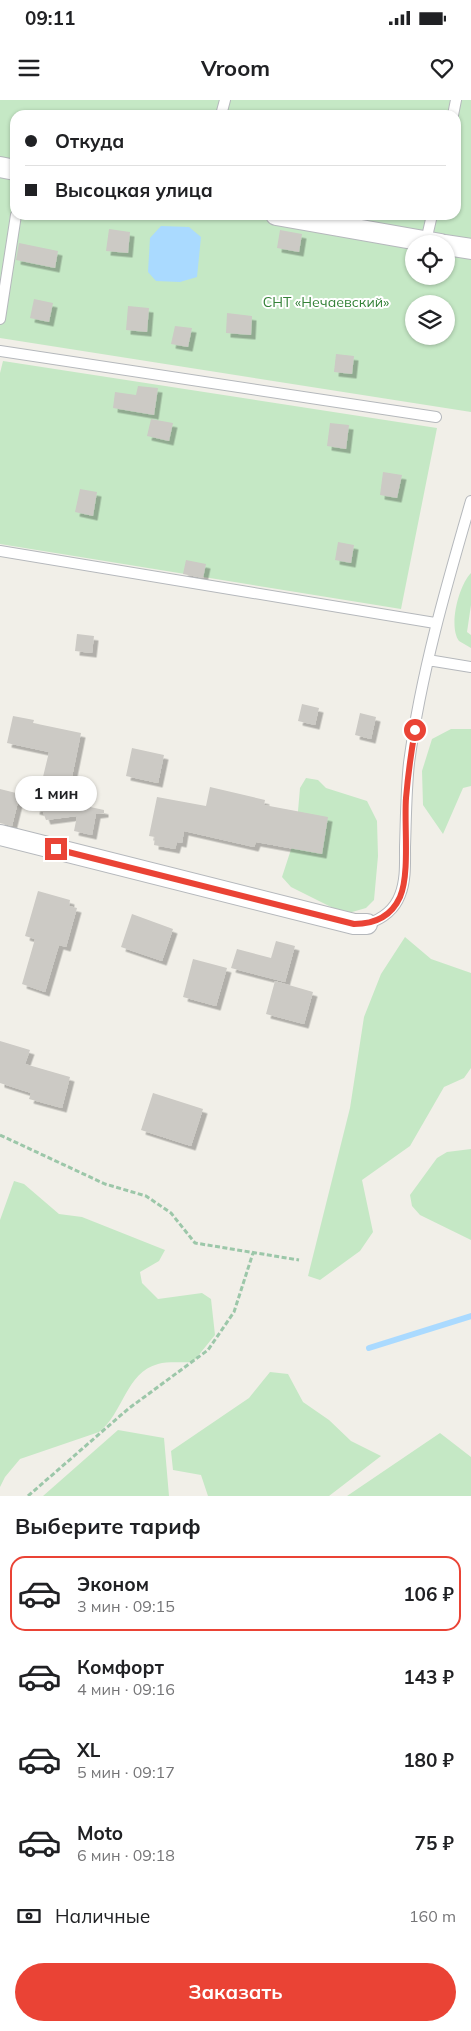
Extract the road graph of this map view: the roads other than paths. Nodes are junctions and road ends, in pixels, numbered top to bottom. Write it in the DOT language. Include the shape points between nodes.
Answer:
graph roads {
  1 [pos="15,220"];
  2 [pos="304,220"];
  3 [pos="432,220"];
  4 [pos="433,235"];
  5 [pos="405,238"];
  6 [pos="455,246"];
  7 [pos="471,248"];
  8 [pos="0,319"];
  9 [pos="0,352"];
  10 [pos="436,418"];
  11 [pos="471,501"];
  12 [pos="0,551"];
  13 [pos="435,623"];
  14 [pos="428,660"];
  15 [pos="471,667"];
  16 [pos="0,835"];
  17 [pos="367,924"];
  1 -- 8 [label="lane"];
  2 -- 5 [label="street"];
  3 -- 4 [label="lane"];
  6 -- 7 [label="street"];
  9 -- 10 [label="lane"];
  11 -- 13 [label="lane"];
  12 -- 13 [label="lane"];
  13 -- 14 [label="lane"];
  14 -- 15 [label="lane"];
  14 -- 17 [label="lane" via="409,763 400,896 382,919"];
  16 -- 17 [label="street" via="354,924"];
}
